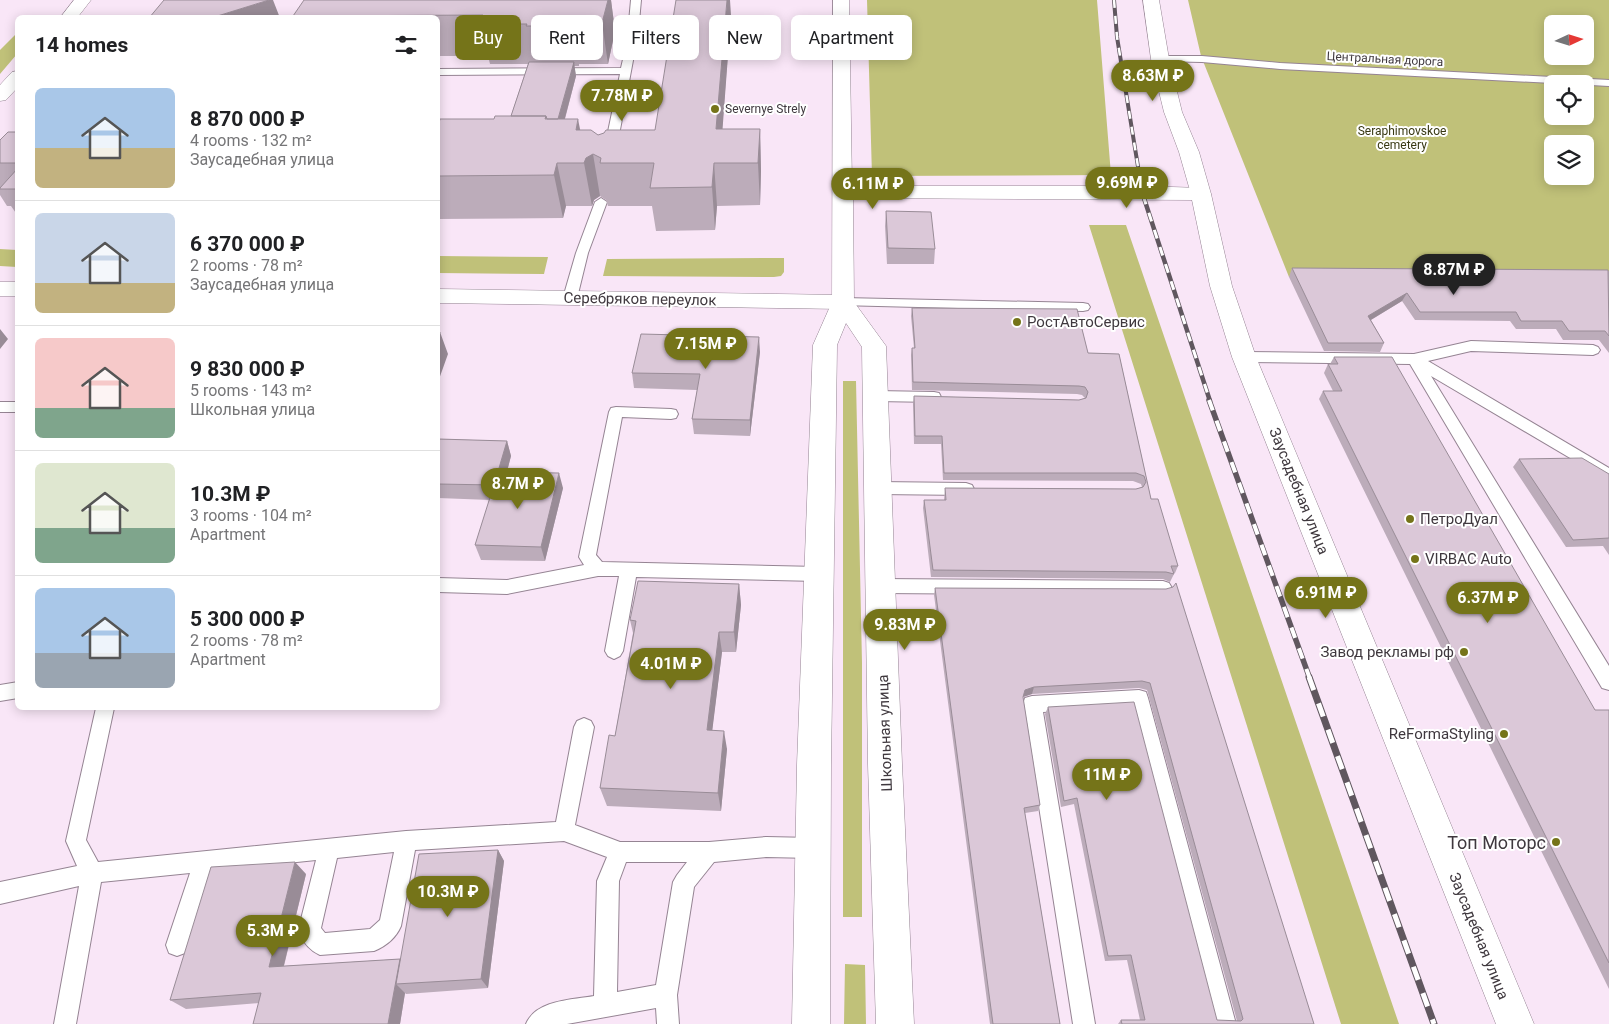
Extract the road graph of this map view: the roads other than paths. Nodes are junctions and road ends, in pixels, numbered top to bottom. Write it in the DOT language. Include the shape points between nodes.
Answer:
graph roads {
  1 [pos="83,0"];
  2 [pos="636,0"];
  3 [pos="841,0"];
  4 [pos="1151,0"];
  5 [pos="70,15"];
  6 [pos="635,15"];
  7 [pos="1160,59"];
  8 [pos="628,60"];
  9 [pos="626,71"];
  10 [pos="440,72"];
  11 [pos="15,79"];
  12 [pos="1609,83"];
  13 [pos="0,96"];
  14 [pos="606,157"];
  15 [pos="842,192"];
  16 [pos="1201,194"];
  17 [pos="601,202"];
  18 [pos="0,289"];
  19 [pos="15,289"];
  20 [pos="440,296"];
  21 [pos="570,298"];
  22 [pos="843,302"];
  23 [pos="1083,307"];
  24 [pos="1593,350"];
  25 [pos="1244,357"];
  26 [pos="1414,359"];
  27 [pos="876,396"];
  28 [pos="950,398"];
  29 [pos="0,407"];
  30 [pos="15,407"];
  31 [pos="671,414"];
  32 [pos="1609,475"];
  33 [pos="878,488"];
  34 [pos="986,489"];
  35 [pos="598,569"];
  36 [pos="629,570"];
  37 [pos="818,574"];
  38 [pos="440,585"];
  39 [pos="880,586"];
  40 [pos="1163,588"];
  41 [pos="614,651"];
  42 [pos="1609,682"];
  43 [pos="15,690"];
  44 [pos="0,693"];
  45 [pos="105,710"];
  46 [pos="584,727"];
  47 [pos="564,831"];
  48 [pos="406,841"];
  49 [pos="813,848"];
  50 [pos="329,849"];
  51 [pos="620,852"];
  52 [pos="709,852"];
  53 [pos="204,862"];
  54 [pos="92,873"];
  55 [pos="0,893"];
  56 [pos="177,945"];
  57 [pos="666,994"];
  58 [pos="605,1006"];
  59 [pos="65,1024"];
  60 [pos="537,1024"];
  61 [pos="668,1024"];
  62 [pos="811,1024"];
  63 [pos="895,1024"];
  64 [pos="1084,1024"];
  65 [pos="1224,1024"];
  66 [pos="1515,1024"];
  1 -- 5 [label="street"];
  2 -- 6 [label="lane"];
  3 -- 15 [label="street"];
  4 -- 7 [label="street, Заусадебная улица"];
  7 -- 12 [label="lane, Центральная дорога" via="1211,59"];
  7 -- 16 [label="street, Заусадебная улица" via="1173,112"];
  8 -- 9 [label="lane"];
  9 -- 10 [label="lane"];
  9 -- 14 [label="lane"];
  11 -- 13 [label="street"];
  15 -- 16 [label="street"];
  15 -- 22 [label="street"];
  16 -- 25 [label="street, Заусадебная улица" via="1221,286"];
  17 -- 21 [label="lane"];
  18 -- 19 [label="street"];
  20 -- 21 [label="street, Серебряков переулок"];
  21 -- 22 [label="street, Серебряков переулок"];
  22 -- 23 [label="lane"];
  22 -- 27 [label="street, Школьная улица" via="874,346"];
  22 -- 37 [label="street" via="825,345"];
  24 -- 26 [label="lane" via="1471,346"];
  25 -- 26 [label="lane"];
  25 -- 66 [label="street, Заусадебная улица"];
  26 -- 32 [label="lane"];
  26 -- 42 [label="lane"];
  27 -- 28 [label="lane"];
  27 -- 33 [label="street, Школьная улица"];
  29 -- 30 [label="lane"];
  31 -- 35 [label="lane" via="616,412 586,558"];
  33 -- 34 [label="lane"];
  33 -- 39 [label="street, Школьная улица"];
  35 -- 36 [label="lane"];
  35 -- 38 [label="lane" via="507,587"];
  36 -- 37 [label="lane"];
  36 -- 41 [label="lane"];
  37 -- 49 [label="street"];
  39 -- 40 [label="lane"];
  39 -- 63 [label="street, Школьная улица"];
  43 -- 44 [label="lane"];
  45 -- 54 [label="lane" via="76,841"];
  46 -- 47 [label="lane"];
  47 -- 48 [label="lane"];
  47 -- 51 [label="lane"];
  48 -- 50 [label="lane"];
  48 -- 50 [label="lane" via="390,926 374,940 320,944 309,931"];
  49 -- 52 [label="lane" via="766,847"];
  49 -- 62 [label="street"];
  50 -- 53 [label="lane"];
  51 -- 52 [label="lane"];
  51 -- 58 [label="lane" via="608,881"];
  52 -- 57 [label="lane" via="684,882"];
  53 -- 54 [label="lane"];
  53 -- 56 [label="lane"];
  54 -- 55 [label="lane"];
  54 -- 59 [label="lane"];
  57 -- 58 [label="lane"];
  57 -- 61 [label="lane"];
  58 -- 60 [label="lane" via="548,1016"];
  64 -- 65 [label="lane" via="1032,704 1139,698"];
}
